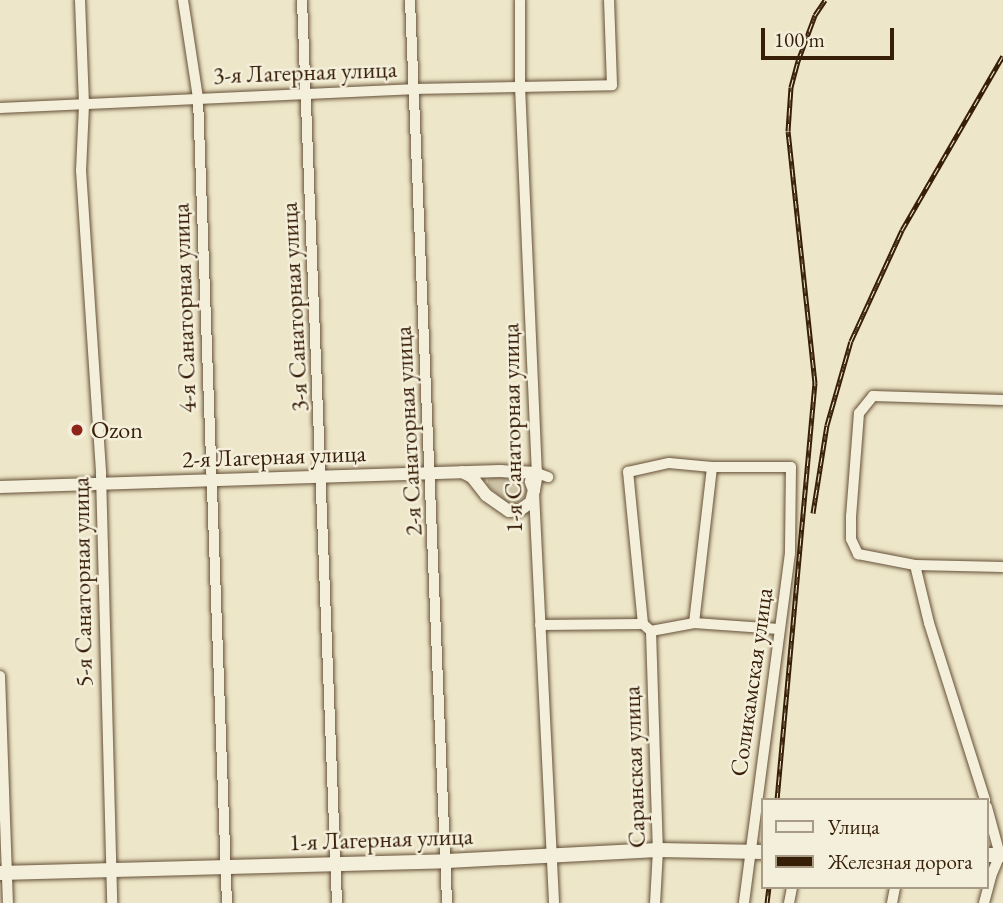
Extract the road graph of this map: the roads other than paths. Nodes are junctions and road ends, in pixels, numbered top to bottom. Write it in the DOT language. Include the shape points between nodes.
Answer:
graph roads {
  1 [pos="80,0"];
  2 [pos="183,0"];
  3 [pos="302,0"];
  4 [pos="410,0"];
  5 [pos="520,0"];
  6 [pos="609,0"];
  7 [pos="520,86"];
  8 [pos="412,89"];
  9 [pos="306,94"];
  10 [pos="198,98"];
  11 [pos="84,105"];
  12 [pos="0,108"];
  13 [pos="1003,400"];
  14 [pos="712,467"];
  15 [pos="431,471"];
  16 [pos="461,472"];
  17 [pos="516,472"];
  18 [pos="323,475"];
  19 [pos="543,475"];
  20 [pos="210,479"];
  21 [pos="101,483"];
  22 [pos="0,488"];
  23 [pos="534,489"];
  24 [pos="915,565"];
  25 [pos="1003,567"];
  26 [pos="694,623"];
  27 [pos="540,625"];
  28 [pos="647,627"];
  29 [pos="779,629"];
  30 [pos="0,676"];
  31 [pos="984,798"];
  32 [pos="989,817"];
  33 [pos="657,850"];
  34 [pos="756,852"];
  35 [pos="551,854"];
  36 [pos="997,855"];
  37 [pos="447,861"];
  38 [pos="335,864"];
  39 [pos="225,867"];
  40 [pos="110,870"];
  41 [pos="990,871"];
  42 [pos="3,873"];
  43 [pos="8,903"];
  44 [pos="112,903"];
  45 [pos="227,903"];
  46 [pos="337,903"];
  47 [pos="447,903"];
  48 [pos="554,903"];
  49 [pos="655,903"];
  50 [pos="744,903"];
  1 -- 11 [label="street, 5-я Санаторная улица"];
  2 -- 10 [label="street, 4-я Санаторная улица"];
  3 -- 9 [label="street, 3-я Санаторная улица"];
  4 -- 8 [label="street, 2-я Санаторная улица"];
  5 -- 7 [label="street, 1-я Санаторная улица"];
  6 -- 7 [label="street, 3-я Лагерная улица" via="612,85"];
  7 -- 8 [label="street, 3-я Лагерная улица"];
  7 -- 19 [label="street, 1-я Санаторная улица"];
  8 -- 9 [label="street, 3-я Лагерная улица"];
  8 -- 15 [label="street, 2-я Санаторная улица"];
  9 -- 10 [label="street, 3-я Лагерная улица"];
  9 -- 18 [label="street, 3-я Санаторная улица"];
  10 -- 11 [label="street, 3-я Лагерная улица"];
  10 -- 20 [label="street, 4-я Санаторная улица"];
  11 -- 12 [label="street, 3-я Лагерная улица"];
  11 -- 21 [label="street, 5-я Санаторная улица" via="81,170"];
  13 -- 24 [label="street" via="873,396 859,413 851,539 858,554"];
  14 -- 26 [label="street"];
  14 -- 28 [label="street, Саранская улица" via="669,463 628,472"];
  14 -- 29 [label="street, Соликамская улица" via="790,467 790,553"];
  15 -- 16 [label="street, 2-я Лагерная улица"];
  15 -- 18 [label="street, 2-я Лагерная улица"];
  15 -- 37 [label="street, 2-я Санаторная улица"];
  16 -- 17 [label="street, 2-я Лагерная улица"];
  16 -- 23 [label="street" via="509,510 526,507"];
  17 -- 19 [label="street, 2-я Лагерная улица"];
  17 -- 23 [label="street" via="528,478"];
  18 -- 20 [label="street, 2-я Лагерная улица"];
  18 -- 38 [label="street, 3-я Санаторная улица"];
  19 -- 23 [label="street, 1-я Санаторная улица"];
  20 -- 21 [label="street, 2-я Лагерная улица"];
  20 -- 39 [label="street, 4-я Санаторная улица"];
  21 -- 22 [label="street, 2-я Лагерная улица"];
  21 -- 40 [label="street, 5-я Санаторная улица"];
  23 -- 27 [label="street, 1-я Санаторная улица"];
  24 -- 25 [label="street"];
  24 -- 31 [label="street"];
  26 -- 28 [label="street"];
  26 -- 29 [label="street"];
  27 -- 28 [label="street"];
  27 -- 35 [label="street, 1-я Санаторная улица"];
  28 -- 33 [label="street, Саранская улица"];
  29 -- 34 [label="street, Соликамская улица"];
  30 -- 42 [label="street"];
  32 -- 36 [label="street"];
  33 -- 34 [label="main road, 1-я Лагерная улица"];
  33 -- 35 [label="main road, 1-я Лагерная улица"];
  33 -- 49 [label="street, Саранская улица"];
  34 -- 50 [label="street, Соликамская улица"];
  35 -- 37 [label="main road, 1-я Лагерная улица"];
  35 -- 48 [label="street, 1-я Санаторная улица"];
  36 -- 41 [label="street"];
  37 -- 38 [label="main road, 1-я Лагерная улица"];
  37 -- 47 [label="street, 2-я Санаторная улица"];
  38 -- 39 [label="main road, 1-я Лагерная улица"];
  38 -- 46 [label="street, 3-я Санаторная улица"];
  39 -- 40 [label="main road, 1-я Лагерная улица"];
  39 -- 45 [label="street, 4-я Санаторная улица"];
  40 -- 42 [label="main road, 1-я Лагерная улица"];
  40 -- 44 [label="street, 5-я Санаторная улица"];
  42 -- 43 [label="street"];
}
